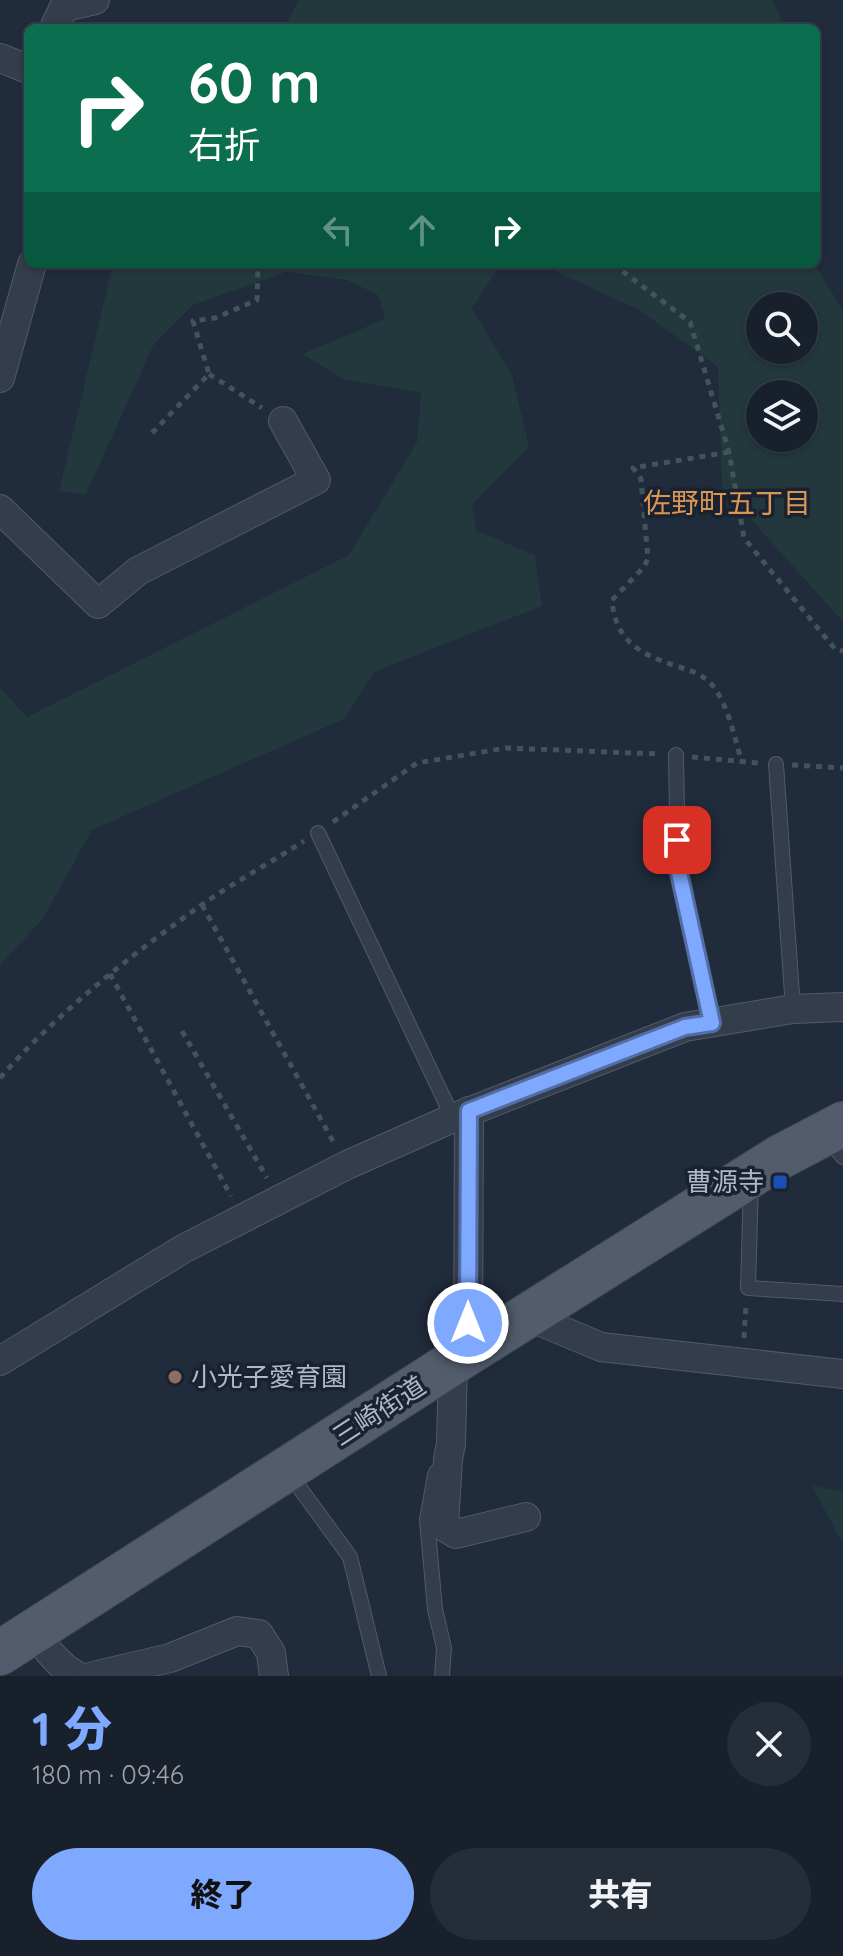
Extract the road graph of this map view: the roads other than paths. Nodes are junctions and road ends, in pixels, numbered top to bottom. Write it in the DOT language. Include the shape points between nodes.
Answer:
graph roads {
  1 [pos="95,0"];
  2 [pos="56,12"];
  3 [pos="0,58"];
  4 [pos="24,67"];
  5 [pos="31,268"];
  6 [pos="0,378"];
  7 [pos="283,421"];
  8 [pos="0,509"];
  9 [pos="676,755"];
  10 [pos="776,764"];
  11 [pos="318,833"];
  12 [pos="843,1007"];
  13 [pos="793,1009"];
  14 [pos="712,1023"];
  15 [pos="461,1115"];
  16 [pos="837,1138"];
  17 [pos="752,1174"];
  18 [pos="843,1294"];
  19 [pos="527,1316"];
  20 [pos="461,1359"];
  21 [pos="0,1361"];
  22 [pos="843,1374"];
  23 [pos="448,1459"];
  24 [pos="287,1470"];
  25 [pos="526,1517"];
  26 [pos="17,1642"];
  27 [pos="78,1676"];
  28 [pos="93,1676"];
  29 [pos="274,1676"];
  30 [pos="379,1676"];
  31 [pos="442,1676"];
  1 -- 2 [label="street"];
  3 -- 4 [label="street"];
  5 -- 6 [label="street"];
  7 -- 8 [label="street" via="316,480 138,571 98,604"];
  9 -- 14 [label="lane" via="678,868"];
  10 -- 13 [label="lane"];
  11 -- 15 [label="lane"];
  12 -- 13 [label="street"];
  13 -- 14 [label="street"];
  14 -- 15 [label="street" via="685,1027"];
  15 -- 20 [label="street"];
  15 -- 21 [label="street" via="347,1165 183,1249"];
  16 -- 17 [label="main road, 三崎街道" via="780,1157"];
  17 -- 18 [label="lane" via="748,1288"];
  17 -- 19 [label="main road, 三崎街道"];
  19 -- 20 [label="main road, 三崎街道"];
  19 -- 22 [label="street" via="601,1347"];
  20 -- 23 [label="street"];
  20 -- 24 [label="main road, 三崎街道"];
  23 -- 25 [label="street" via="444,1527 456,1534"];
  23 -- 31 [label="lane" via="435,1475 427,1520 444,1648"];
  24 -- 26 [label="main road, 三崎街道"];
  24 -- 30 [label="lane" via="350,1557"];
  26 -- 27 [label="street" via="51,1654"];
  28 -- 29 [label="street" via="170,1658 237,1631 259,1634 271,1653"];
}
